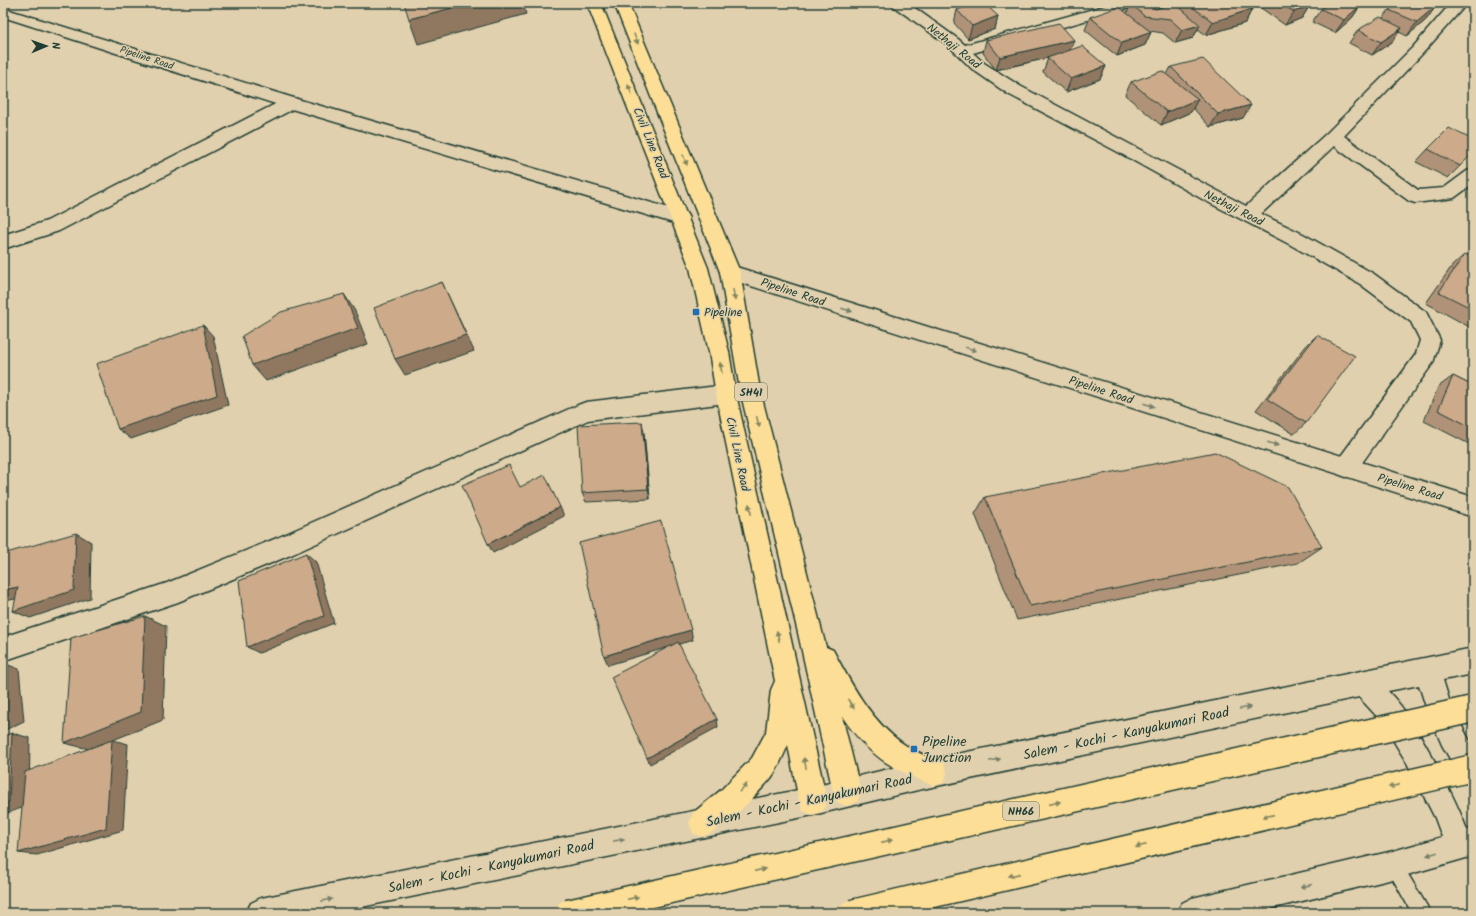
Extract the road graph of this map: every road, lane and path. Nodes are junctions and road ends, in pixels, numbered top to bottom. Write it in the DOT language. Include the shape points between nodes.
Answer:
graph roads {
  1 [pos="594,3"];
  2 [pos="621,3"];
  3 [pos="898,3"];
  4 [pos="1131,3"];
  5 [pos="1458,3"];
  6 [pos="3,12"];
  7 [pos="963,51"];
  8 [pos="291,103"];
  9 [pos="1333,137"];
  10 [pos="1473,175"];
  11 [pos="1248,215"];
  12 [pos="680,218"];
  13 [pos="3,242"];
  14 [pos="730,272"];
  15 [pos="726,394"];
  16 [pos="1346,467"];
  17 [pos="1473,507"];
  18 [pos="810,633"];
  19 [pos="3,649"];
  20 [pos="1473,661"];
  21 [pos="786,670"];
  22 [pos="1429,670"];
  23 [pos="1364,684"];
  24 [pos="1473,709"];
  25 [pos="1473,768"];
  26 [pos="1473,772"];
  27 [pos="934,773"];
  28 [pos="847,792"];
  29 [pos="813,801"];
  30 [pos="703,823"];
  31 [pos="1466,844"];
  32 [pos="1393,865"];
  33 [pos="261,913"];
  34 [pos="568,913"];
  35 [pos="852,913"];
  36 [pos="1192,913"];
  37 [pos="1422,913"];
  12 -- 1 [label="main road, Civil Line Road / SH41, one-way"];
  2 -- 14 [label="main road, Civil Line Road / SH41, one-way"];
  3 -- 7 [label="street, Nethaji Road"];
  4 -- 7 [label="street"];
  5 -- 9 [label="street" via="1418,50"];
  6 -- 8 [label="street, Pipeline Road"];
  7 -- 11 [label="street, Nethaji Road" via="978,66 1014,90"];
  8 -- 12 [label="street, Pipeline Road"];
  8 -- 13 [label="street" via="53,226"];
  9 -- 10 [label="street" via="1415,197 1448,194"];
  9 -- 11 [label="street"];
  11 -- 16 [label="street, Nethaji Road" via="1366,279 1418,317 1430,340 1426,357"];
  15 -- 12 [label="main road, Civil Line Road / SH41, one-way" via="699,268"];
  14 -- 16 [label="street, Pipeline Road, one-way"];
  14 -- 18 [label="main road, Civil Line Road / SH41, one-way" via="750,390"];
  15 -- 19 [label="street" via="586,411 285,546 169,594"];
  21 -- 15 [label="main road, Civil Line Road / SH41, one-way"];
  16 -- 17 [label="street, Pipeline Road"];
  18 -- 27 [label="main road, one-way" via="835,681 873,736 894,754"];
  18 -- 28 [label="main road, Civil Line Road / SH41"];
  20 -- 22 [label="street, Salem - Kochi - Kanyakumari Road"];
  29 -- 21 [label="main road, Civil Line Road / SH41, one-way"];
  30 -- 21 [label="main road, one-way" via="731,800 762,768 779,735"];
  22 -- 23 [label="street, Salem - Kochi - Kanyakumari Road"];
  22 -- 26 [label="street" via="1431,688 1454,741"];
  27 -- 23 [label="street, Salem - Kochi - Kanyakumari Road, one-way"];
  23 -- 31 [label="street" via="1390,713"];
  34 -- 24 [label="main road, NH66, one-way, bridge"];
  25 -- 35 [label="main road, one-way, bridge"];
  27 -- 28 [label="street, Salem - Kochi - Kanyakumari Road"];
  28 -- 29 [label="street, Salem - Kochi - Kanyakumari Road"];
  29 -- 30 [label="street, Salem - Kochi - Kanyakumari Road"];
  33 -- 30 [label="street, Salem - Kochi - Kanyakumari Road, one-way"];
  31 -- 32 [label="street, one-way"];
  32 -- 36 [label="street, one-way"];
  32 -- 37 [label="lane"];
}
